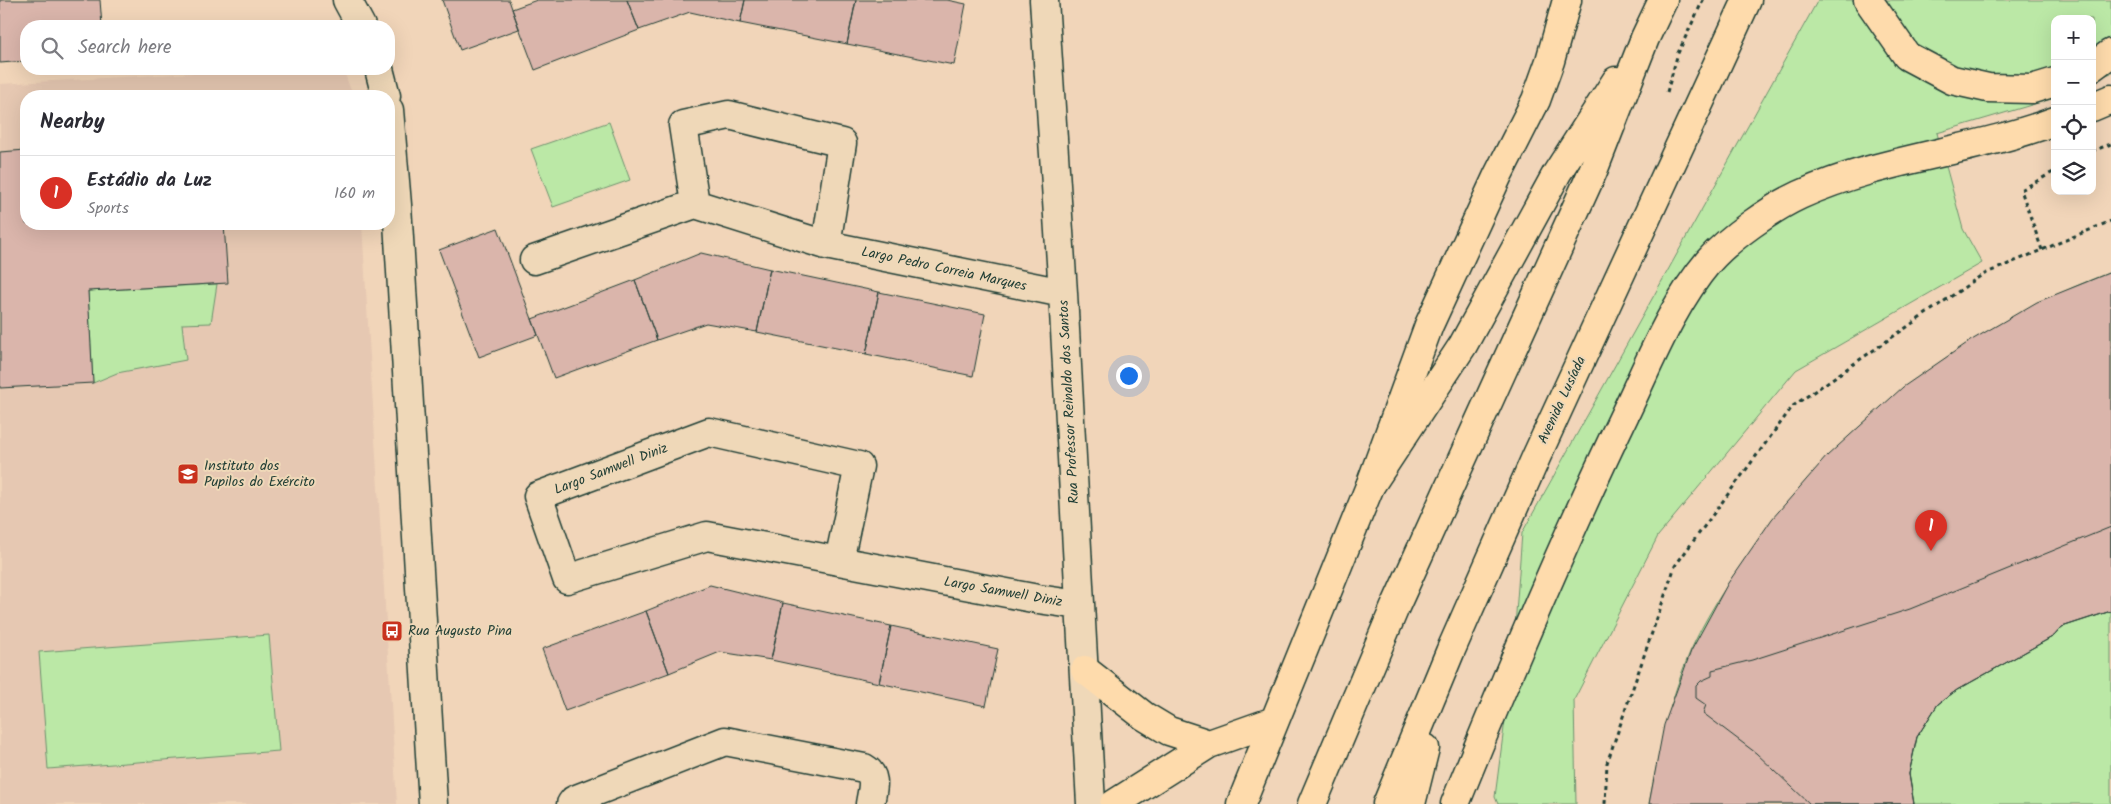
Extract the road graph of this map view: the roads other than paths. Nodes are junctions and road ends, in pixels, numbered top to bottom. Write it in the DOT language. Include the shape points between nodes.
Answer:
graph roads {
  1 [pos="347,0"];
  2 [pos="1044,0"];
  3 [pos="1568,0"];
  4 [pos="1663,0"];
  5 [pos="1747,0"];
  6 [pos="1868,0"];
  7 [pos="359,20"];
  8 [pos="1645,38"];
  9 [pos="2111,53"];
  10 [pos="2096,63"];
  11 [pos="380,75"];
  12 [pos="2051,83"];
  13 [pos="384,90"];
  14 [pos="2111,99"];
  15 [pos="2096,105"];
  16 [pos="2051,122"];
  17 [pos="395,181"];
  18 [pos="695,204"];
  19 [pos="826,245"];
  20 [pos="534,260"];
  21 [pos="1063,293"];
  22 [pos="1370,486"];
  23 [pos="839,561"];
  24 [pos="1079,605"];
  25 [pos="1450,652"];
  26 [pos="1085,670"];
  27 [pos="1274,721"];
  28 [pos="1209,744"];
  29 [pos="1462,798"];
  30 [pos="433,804"];
  31 [pos="571,804"];
  32 [pos="870,804"];
  33 [pos="1091,804"];
  34 [pos="1114,804"];
  35 [pos="1241,804"];
  36 [pos="1312,804"];
  37 [pos="1387,804"];
  38 [pos="1411,804"];
  1 -- 7 [label="street"];
  2 -- 21 [label="street, Rua Professor Reinaldo dos Santos"];
  3 -- 22 [label="main road" via="1536,100 1429,326"];
  4 -- 8 [label="main road"];
  5 -- 25 [label="main road, Avenida Lusíada" via="1537,454"];
  6 -- 12 [label="main road" via="1907,56 1952,80 1988,88 2032,89"];
  8 -- 22 [label="main road" via="1556,173 1463,345"];
  8 -- 36 [label="main road" via="1592,171 1395,607"];
  9 -- 10 [label="main road"];
  11 -- 13 [label="street"];
  14 -- 15 [label="main road"];
  16 -- 29 [label="main road" via="2028,131 1877,167 1799,196 1744,229 1709,261 1674,312 1568,533"];
  17 -- 30 [label="street"];
  18 -- 19 [label="street, Largo Pedro Correia Marques"];
  18 -- 19 [label="street" via="683,125 729,115 842,143"];
  18 -- 20 [label="street"];
  19 -- 21 [label="street, Largo Pedro Correia Marques"];
  21 -- 24 [label="street, Rua Professor Reinaldo dos Santos"];
  22 -- 27 [label="main road"];
  23 -- 23 [label="street, Largo Samwell Diniz" via="859,466 709,432 538,496 567,579 707,536"];
  23 -- 24 [label="street, Largo Samwell Diniz"];
  24 -- 26 [label="street, Rua Professor Reinaldo dos Santos"];
  25 -- 37 [label="main road, Avenida Lusíada"];
  25 -- 38 [label="main road"];
  26 -- 28 [label="main road" via="1144,716 1169,731"];
  26 -- 33 [label="street, Rua Professor Reinaldo dos Santos"];
  27 -- 28 [label="main road"];
  27 -- 35 [label="main road"];
  28 -- 34 [label="main road"];
  31 -- 32 [label="street" via="574,800 724,741 864,768 870,771 874,781"];
}
